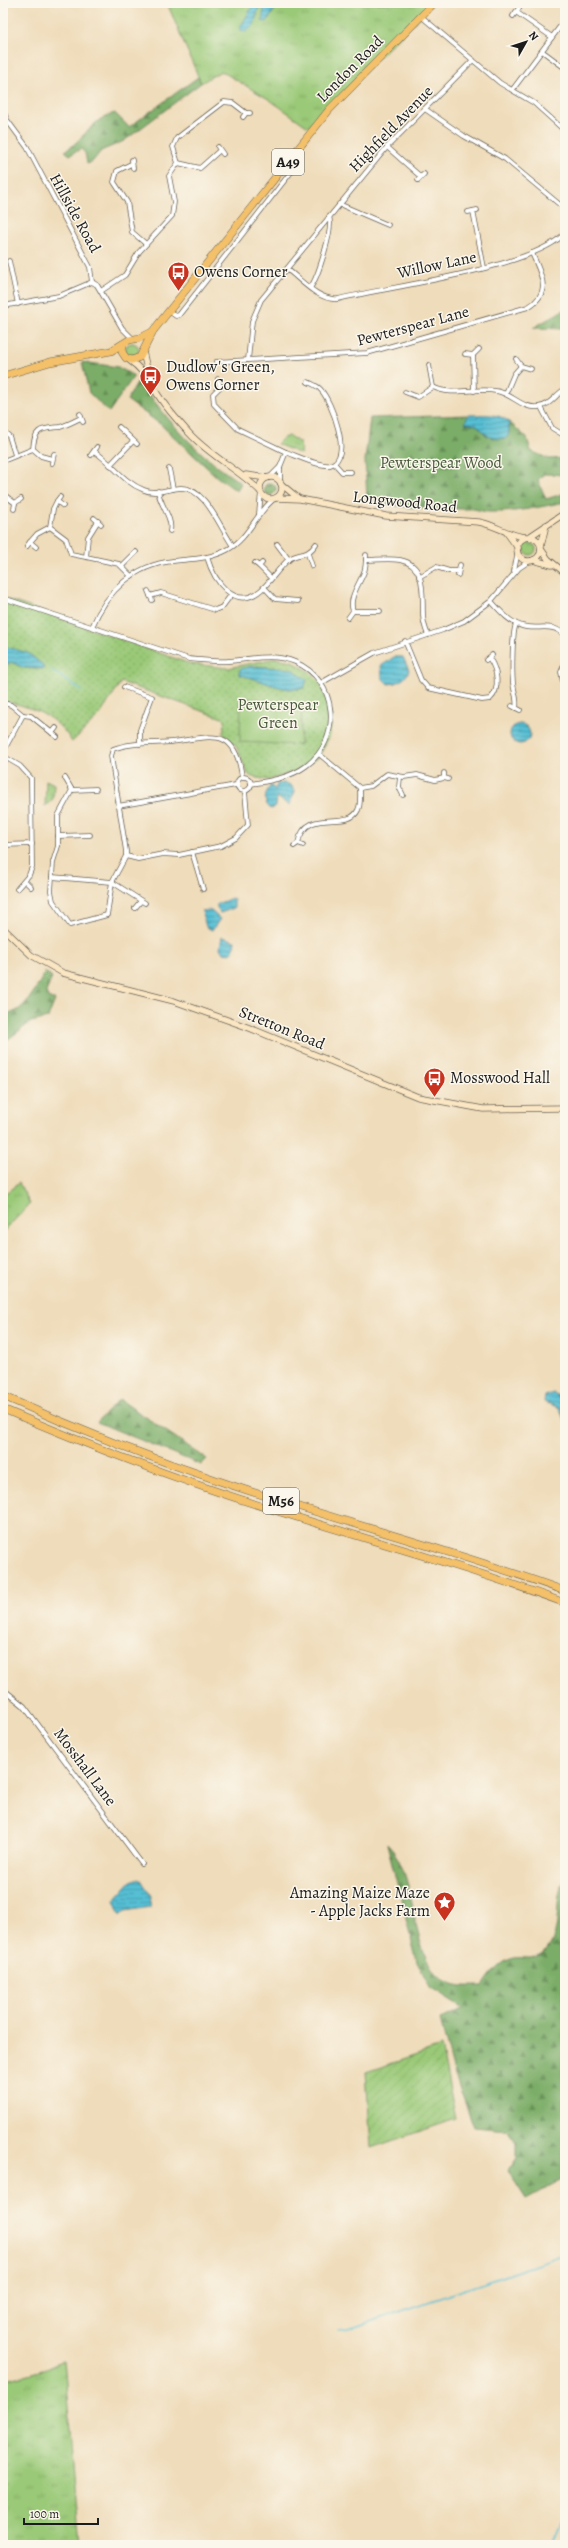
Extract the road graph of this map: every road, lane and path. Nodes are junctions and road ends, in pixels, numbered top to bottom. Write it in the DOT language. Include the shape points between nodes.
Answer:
graph roads {
  1 [pos="434,3"];
  2 [pos="516,12"];
  3 [pos="422,16"];
  4 [pos="565,20"];
  5 [pos="560,27"];
  6 [pos="565,31"];
  7 [pos="552,37"];
  8 [pos="542,51"];
  9 [pos="473,60"];
  10 [pos="565,68"];
  11 [pos="514,89"];
  12 [pos="425,109"];
  13 [pos="3,110"];
  14 [pos="246,114"];
  15 [pos="565,131"];
  16 [pos="386,147"];
  17 [pos="220,150"];
  18 [pos="178,163"];
  19 [pos="132,164"];
  20 [pos="421,177"];
  21 [pos="338,204"];
  22 [pos="565,209"];
  23 [pos="473,211"];
  24 [pos="329,217"];
  25 [pos="388,225"];
  26 [pos="565,233"];
  27 [pos="146,244"];
  28 [pos="532,253"];
  29 [pos="9,261"];
  30 [pos="484,268"];
  31 [pos="287,269"];
  32 [pos="92,282"];
  33 [pos="310,288"];
  34 [pos="101,291"];
  35 [pos="18,304"];
  36 [pos="3,306"];
  37 [pos="122,328"];
  38 [pos="153,331"];
  39 [pos="135,339"];
  40 [pos="124,344"];
  41 [pos="479,349"];
  42 [pos="143,351"];
  43 [pos="102,353"];
  44 [pos="465,354"];
  45 [pos="474,355"];
  46 [pos="128,359"];
  47 [pos="516,359"];
  48 [pos="248,360"];
  49 [pos="216,362"];
  50 [pos="429,365"];
  51 [pos="521,366"];
  52 [pos="531,369"];
  53 [pos="3,376"];
  54 [pos="218,379"];
  55 [pos="150,381"];
  56 [pos="308,382"];
  57 [pos="228,384"];
  58 [pos="220,387"];
  59 [pos="433,387"];
  60 [pos="565,389"];
  61 [pos="474,391"];
  62 [pos="404,392"];
  63 [pos="506,393"];
  64 [pos="541,407"];
  65 [pos="81,418"];
  66 [pos="119,426"];
  67 [pos="3,431"];
  68 [pos="565,436"];
  69 [pos="97,447"];
  70 [pos="33,449"];
  71 [pos="286,452"];
  72 [pos="15,455"];
  73 [pos="53,459"];
  74 [pos="3,461"];
  75 [pos="334,463"];
  76 [pos="110,465"];
  77 [pos="280,467"];
  78 [pos="169,469"];
  79 [pos="351,472"];
  80 [pos="242,474"];
  81 [pos="268,478"];
  82 [pos="280,483"];
  83 [pos="173,489"];
  84 [pos="158,491"];
  85 [pos="260,491"];
  86 [pos="3,494"];
  87 [pos="60,497"];
  88 [pos="275,498"];
  89 [pos="21,499"];
  90 [pos="300,500"];
  91 [pos="57,501"];
  92 [pos="15,502"];
  93 [pos="63,506"];
  94 [pos="14,509"];
  95 [pos="565,513"];
  96 [pos="258,516"];
  97 [pos="98,521"];
  98 [pos="546,525"];
  99 [pos="50,527"];
  100 [pos="170,532"];
  101 [pos="505,532"];
  102 [pos="527,537"];
  103 [pos="30,542"];
  104 [pos="277,544"];
  105 [pos="316,544"];
  106 [pos="27,546"];
  107 [pos="233,546"];
  108 [pos="36,547"];
  109 [pos="541,547"];
  110 [pos="518,549"];
  111 [pos="136,552"];
  112 [pos="308,554"];
  113 [pos="86,557"];
  114 [pos="207,558"];
  115 [pos="289,560"];
  116 [pos="531,560"];
  117 [pos="259,564"];
  118 [pos="460,565"];
  119 [pos="554,565"];
  120 [pos="122,566"];
  121 [pos="312,566"];
  122 [pos="565,573"];
  123 [pos="514,574"];
  124 [pos="131,576"];
  125 [pos="419,577"];
  126 [pos="271,578"];
  127 [pos="264,587"];
  128 [pos="231,595"];
  129 [pos="150,596"];
  130 [pos="3,598"];
  131 [pos="299,601"];
  132 [pos="491,601"];
  133 [pos="353,611"];
  134 [pos="381,612"];
  135 [pos="348,618"];
  136 [pos="516,624"];
  137 [pos="92,627"];
  138 [pos="428,635"];
  139 [pos="565,636"];
  140 [pos="405,641"];
  141 [pos="489,658"];
  142 [pos="565,663"];
  143 [pos="321,683"];
  144 [pos="124,687"];
  145 [pos="564,695"];
  146 [pos="3,703"];
  147 [pos="516,708"];
  148 [pos="23,715"];
  149 [pos="56,728"];
  150 [pos="52,733"];
  151 [pos="57,737"];
  152 [pos="140,744"];
  153 [pos="3,752"];
  154 [pos="319,754"];
  155 [pos="3,756"];
  156 [pos="400,776"];
  157 [pos="242,777"];
  158 [pos="446,777"];
  159 [pos="65,778"];
  160 [pos="251,784"];
  161 [pos="236,786"];
  162 [pos="360,788"];
  163 [pos="96,789"];
  164 [pos="72,790"];
  165 [pos="245,792"];
  166 [pos="402,795"];
  167 [pos="118,806"];
  168 [pos="90,835"];
  169 [pos="58,836"];
  170 [pos="298,843"];
  171 [pos="32,844"];
  172 [pos="303,845"];
  173 [pos="3,846"];
  174 [pos="294,846"];
  175 [pos="192,852"];
  176 [pos="126,856"];
  177 [pos="52,877"];
  178 [pos="25,881"];
  179 [pos="112,882"];
  180 [pos="31,887"];
  181 [pos="17,889"];
  182 [pos="203,889"];
  183 [pos="140,902"];
  184 [pos="145,903"];
  185 [pos="135,908"];
  186 [pos="3,928"];
  187 [pos="565,1108"];
  188 [pos="3,1396"];
  189 [pos="3,1409"];
  190 [pos="565,1591"];
  191 [pos="565,1603"];
  192 [pos="3,1689"];
  193 [pos="142,1864"];
  1 -- 3 [label="highway, London Road / A49"];
  2 -- 7 [label="street"];
  3 -- 9 [label="street"];
  3 -- 38 [label="highway, London Road / A49" via="340,98"];
  4 -- 5 [label="street"];
  5 -- 6 [label="street"];
  5 -- 7 [label="street"];
  7 -- 8 [label="street"];
  8 -- 10 [label="street"];
  8 -- 11 [label="street"];
  9 -- 11 [label="street" via="500,83"];
  9 -- 12 [label="street, Highfield Avenue"];
  11 -- 15 [label="street"];
  12 -- 16 [label="street, Highfield Avenue"];
  12 -- 22 [label="street" via="464,136 505,159"];
  13 -- 32 [label="street, Hillside Road" via="27,148 90,267"];
  14 -- 18 [label="street" via="236,105 227,102 207,114 175,140 174,151"];
  16 -- 20 [label="street"];
  16 -- 21 [label="street, Highfield Avenue"];
  17 -- 18 [label="street" via="203,167 194,168"];
  18 -- 27 [label="street" via="172,170 169,180 174,202 173,213"];
  19 -- 27 [label="street" via="119,168 113,179 127,202 132,232"];
  21 -- 24 [label="street, Highfield Avenue"];
  21 -- 25 [label="street"];
  23 -- 30 [label="street"];
  24 -- 31 [label="street, Highfield Avenue"];
  24 -- 33 [label="street" via="331,226 316,277"];
  26 -- 28 [label="street, Willow Lane" via="559,239"];
  27 -- 34 [label="street" via="123,276"];
  28 -- 30 [label="street, Willow Lane"];
  28 -- 48 [label="street, Pewterspear Lane" via="544,290 539,301 528,307 367,353"];
  29 -- 35 [label="street"];
  30 -- 33 [label="street, Willow Lane" via="338,299 327,298"];
  31 -- 33 [label="street"];
  31 -- 48 [label="street, Highfield Avenue" via="261,300 254,314"];
  32 -- 34 [label="street"];
  32 -- 35 [label="street" via="59,296"];
  34 -- 37 [label="street"];
  35 -- 36 [label="street"];
  37 -- 39 [label="street"];
  37 -- 40 [label="street"];
  38 -- 39 [label="highway, London Road / A49"];
  38 -- 42 [label="highway, London Road / A49"];
  39 -- 40 [label="highway, A49"];
  39 -- 42 [label="highway"];
  40 -- 43 [label="highway, A49"];
  40 -- 46 [label="highway" via="122,352"];
  41 -- 45 [label="street"];
  42 -- 46 [label="highway" via="138,359"];
  42 -- 55 [label="street"];
  43 -- 46 [label="highway, A49"];
  43 -- 53 [label="highway, A49" via="50,362"];
  44 -- 45 [label="street"];
  45 -- 61 [label="street"];
  46 -- 55 [label="street"];
  47 -- 51 [label="street"];
  48 -- 49 [label="street, Pewterspear Lane"];
  50 -- 59 [label="street"];
  51 -- 52 [label="street"];
  51 -- 63 [label="street" via="514,374"];
  54 -- 58 [label="street"];
  55 -- 80 [label="street" via="173,415 190,434 219,459"];
  56 -- 75 [label="street" via="313,382 323,393 337,422 340,452"];
  57 -- 58 [label="street"];
  58 -- 71 [label="street" via="213,394 212,402 229,422 248,436"];
  59 -- 61 [label="street" via="452,392"];
  59 -- 62 [label="street" via="418,398"];
  60 -- 64 [label="street" via="550,403"];
  61 -- 63 [label="street"];
  63 -- 64 [label="street" via="526,406"];
  64 -- 68 [label="street" via="552,428"];
  65 -- 70 [label="street" via="63,426 41,429 35,438"];
  66 -- 76 [label="street" via="135,442"];
  67 -- 72 [label="street" via="9,436"];
  69 -- 76 [label="street" via="92,453"];
  70 -- 72 [label="street"];
  70 -- 73 [label="street" via="44,457"];
  71 -- 75 [label="street" via="323,465"];
  71 -- 77 [label="street"];
  72 -- 74 [label="street"];
  75 -- 79 [label="street" via="342,472"];
  76 -- 84 [label="street" via="122,477 147,492"];
  77 -- 81 [label="street"];
  77 -- 82 [label="street"];
  78 -- 83 [label="street"];
  80 -- 81 [label="street"];
  80 -- 85 [label="street"];
  81 -- 82 [label="street" via="275,478"];
  81 -- 85 [label="street" via="261,484"];
  82 -- 88 [label="street" via="281,492"];
  82 -- 90 [label="street, Longwood Road"];
  83 -- 84 [label="street"];
  83 -- 107 [label="street" via="190,489 201,496"];
  84 -- 100 [label="street" via="160,502 170,521"];
  85 -- 88 [label="street" via="267,498"];
  85 -- 96 [label="street"];
  86 -- 92 [label="street"];
  87 -- 91 [label="street"];
  88 -- 90 [label="street, Longwood Road"];
  88 -- 96 [label="street"];
  89 -- 92 [label="street"];
  90 -- 101 [label="street, Longwood Road" via="386,516 479,522"];
  91 -- 93 [label="street"];
  91 -- 99 [label="street"];
  92 -- 94 [label="street"];
  95 -- 98 [label="street"];
  96 -- 107 [label="street" via="247,534"];
  97 -- 113 [label="street" via="88,537"];
  98 -- 102 [label="street"];
  98 -- 109 [label="street"];
  99 -- 103 [label="street" via="37,534"];
  99 -- 113 [label="street" via="66,539 71,554"];
  101 -- 102 [label="street, Longwood Road"];
  101 -- 110 [label="street, Longwood Road"];
  102 -- 109 [label="street" via="538,540"];
  102 -- 110 [label="street" via="520,541"];
  103 -- 106 [label="street"];
  103 -- 108 [label="street"];
  104 -- 115 [label="street"];
  105 -- 112 [label="street"];
  107 -- 114 [label="street"];
  109 -- 116 [label="street" via="537,558"];
  109 -- 119 [label="street"];
  110 -- 116 [label="street" via="520,557"];
  110 -- 123 [label="street"];
  111 -- 120 [label="street"];
  112 -- 115 [label="street"];
  112 -- 121 [label="street"];
  113 -- 120 [label="street"];
  114 -- 124 [label="street" via="157,564"];
  114 -- 128 [label="street" via="220,585"];
  115 -- 126 [label="street"];
  116 -- 119 [label="street"];
  116 -- 123 [label="street"];
  117 -- 126 [label="street"];
  118 -- 125 [label="street" via="458,573 436,568"];
  119 -- 122 [label="street"];
  120 -- 124 [label="street"];
  123 -- 132 [label="street"];
  124 -- 137 [label="street" via="109,596"];
  125 -- 133 [label="street" via="411,566 401,560 366,558 364,572 357,584 351,605"];
  125 -- 138 [label="street" via="424,591 422,614"];
  126 -- 127 [label="street"];
  127 -- 128 [label="street" via="246,597"];
  127 -- 131 [label="street" via="275,599"];
  128 -- 129 [label="street" via="222,607 215,610 161,593"];
  130 -- 137 [label="street"];
  132 -- 136 [label="street"];
  132 -- 138 [label="street" via="459,623"];
  133 -- 134 [label="street"];
  133 -- 135 [label="street"];
  136 -- 139 [label="street" via="532,628 551,627"];
  136 -- 147 [label="street" via="512,636"];
  137 -- 143 [label="street" via="190,659 217,662 260,657 283,658 302,665"];
  138 -- 140 [label="street"];
  140 -- 141 [label="street" via="421,680 428,688 482,700 490,698 496,690 495,670"];
  140 -- 143 [label="street" via="356,661"];
  142 -- 145 [label="street" via="561,672"];
  143 -- 154 [label="street" via="329,701 331,721 328,736"];
  144 -- 152 [label="street" via="152,697 140,730"];
  146 -- 148 [label="street" via="14,707"];
  148 -- 150 [label="street" via="31,716"];
  148 -- 153 [label="street"];
  149 -- 150 [label="street"];
  150 -- 151 [label="street"];
  152 -- 157 [label="street" via="173,742 204,736 218,737 237,752"];
  152 -- 167 [label="street" via="113,749 111,756"];
  154 -- 160 [label="street" via="304,768 292,774"];
  154 -- 162 [label="street"];
  155 -- 171 [label="street" via="20,766 31,778"];
  156 -- 158 [label="street" via="417,775 439,780"];
  156 -- 162 [label="street" via="384,775 371,786"];
  156 -- 166 [label="street" via="399,787"];
  157 -- 160 [label="street" via="249,779"];
  157 -- 161 [label="street"];
  159 -- 164 [label="street"];
  160 -- 165 [label="street"];
  161 -- 165 [label="street"];
  161 -- 167 [label="street"];
  162 -- 170 [label="street" via="359,807 354,816 346,820 327,819 315,823 303,833"];
  163 -- 164 [label="street"];
  164 -- 169 [label="street" via="58,816"];
  165 -- 175 [label="street" via="248,825 236,838 221,846"];
  167 -- 176 [label="street"];
  168 -- 169 [label="street"];
  169 -- 177 [label="street"];
  170 -- 172 [label="street"];
  170 -- 174 [label="street"];
  171 -- 173 [label="street"];
  171 -- 178 [label="street" via="32,867"];
  175 -- 176 [label="street" via="179,856"];
  175 -- 182 [label="street"];
  176 -- 179 [label="street"];
  177 -- 179 [label="street"];
  177 -- 179 [label="street" via="52,898 70,925 107,915"];
  178 -- 180 [label="street"];
  178 -- 181 [label="street"];
  179 -- 183 [label="street"];
  183 -- 184 [label="street"];
  183 -- 185 [label="street"];
  186 -- 187 [label="street, Stretton Road" via="31,955 64,973 181,1004 253,1030 418,1097 483,1109"];
  188 -- 190 [label="highway, M56" via="109,1441 218,1480"];
  189 -- 191 [label="highway, M56" via="150,1468"];
  192 -- 193 [label="street, Mosshall Lane" via="28,1712"];
}
